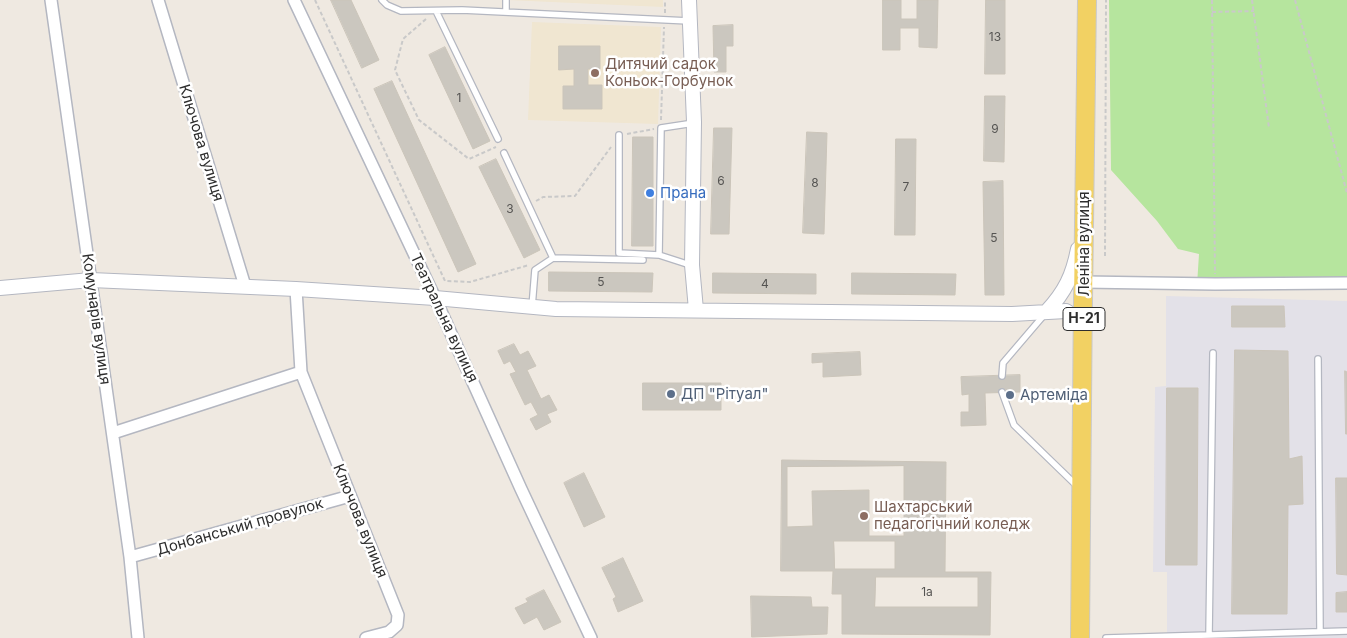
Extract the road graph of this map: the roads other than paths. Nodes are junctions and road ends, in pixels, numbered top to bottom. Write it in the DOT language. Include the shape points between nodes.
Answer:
graph roads {
  1 [pos="51,0"];
  2 [pos="158,0"];
  3 [pos="294,0"];
  4 [pos="382,0"];
  5 [pos="506,0"];
  6 [pos="689,0"];
  7 [pos="1087,0"];
  8 [pos="436,11"];
  9 [pos="506,12"];
  10 [pos="690,21"];
  11 [pos="694,122"];
  12 [pos="619,135"];
  13 [pos="498,139"];
  14 [pos="504,152"];
  15 [pos="1083,224"];
  16 [pos="659,255"];
  17 [pos="553,258"];
  18 [pos="643,260"];
  19 [pos="692,265"];
  20 [pos="91,280"];
  21 [pos="1084,282"];
  22 [pos="1347,283"];
  23 [pos="245,286"];
  24 [pos="0,288"];
  25 [pos="296,289"];
  26 [pos="435,298"];
  27 [pos="532,307"];
  28 [pos="696,310"];
  29 [pos="1047,311"];
  30 [pos="1084,329"];
  31 [pos="1213,353"];
  32 [pos="1318,358"];
  33 [pos="301,372"];
  34 [pos="1002,376"];
  35 [pos="1002,392"];
  36 [pos="113,433"];
  37 [pos="1082,490"];
  38 [pos="350,496"];
  39 [pos="130,557"];
  40 [pos="1347,631"];
  41 [pos="1320,632"];
  42 [pos="1209,635"];
  43 [pos="138,638"];
  44 [pos="366,638"];
  45 [pos="591,638"];
  46 [pos="1080,638"];
  47 [pos="1106,638"];
  1 -- 20 [label="street, Комунарів вулиця"];
  2 -- 23 [label="street, Ключова вулиця"];
  3 -- 26 [label="street, Театральна вулиця"];
  4 -- 8 [label="lane" via="401,11"];
  5 -- 9 [label="lane"];
  6 -- 10 [label="street"];
  7 -- 15 [label="main road, Леніна вулиця / Н-21"];
  8 -- 9 [label="lane"];
  8 -- 13 [label="lane"];
  9 -- 10 [label="lane"];
  10 -- 11 [label="street"];
  11 -- 16 [label="lane" via="660,128"];
  11 -- 19 [label="street"];
  12 -- 16 [label="lane" via="619,253"];
  14 -- 17 [label="lane"];
  15 -- 21 [label="main road, Леніна вулиця / Н-21"];
  15 -- 29 [label="street" via="1070,282"];
  16 -- 19 [label="lane"];
  17 -- 18 [label="lane"];
  17 -- 27 [label="lane" via="535,270"];
  19 -- 28 [label="street"];
  20 -- 23 [label="street"];
  20 -- 24 [label="street"];
  20 -- 36 [label="street, Комунарів вулиця"];
  21 -- 22 [label="street"];
  21 -- 30 [label="main road, Леніна вулиця / Н-21"];
  23 -- 25 [label="street"];
  25 -- 26 [label="street"];
  25 -- 33 [label="street, Ключова вулиця"];
  26 -- 27 [label="street"];
  26 -- 45 [label="street, Театральна вулиця"];
  27 -- 28 [label="street"];
  28 -- 29 [label="street" via="1012,314"];
  29 -- 30 [label="street" via="1066,311 1076,317"];
  29 -- 34 [label="lane" via="1003,363"];
  30 -- 37 [label="main road, Леніна вулиця / Н-21"];
  31 -- 42 [label="lane"];
  32 -- 41 [label="lane"];
  33 -- 36 [label="street"];
  33 -- 38 [label="street, Ключова вулиця"];
  35 -- 37 [label="lane" via="1014,426"];
  36 -- 39 [label="street, Комунарів вулиця"];
  37 -- 46 [label="main road, Леніна вулиця / Н-21"];
  38 -- 39 [label="street, Донбанський провулок"];
  38 -- 44 [label="street, Ключова вулиця" via="398,615 397,625 389,632"];
  39 -- 43 [label="street, Комунарів вулиця"];
  40 -- 41 [label="lane"];
  41 -- 42 [label="lane"];
  42 -- 47 [label="lane"];
}
